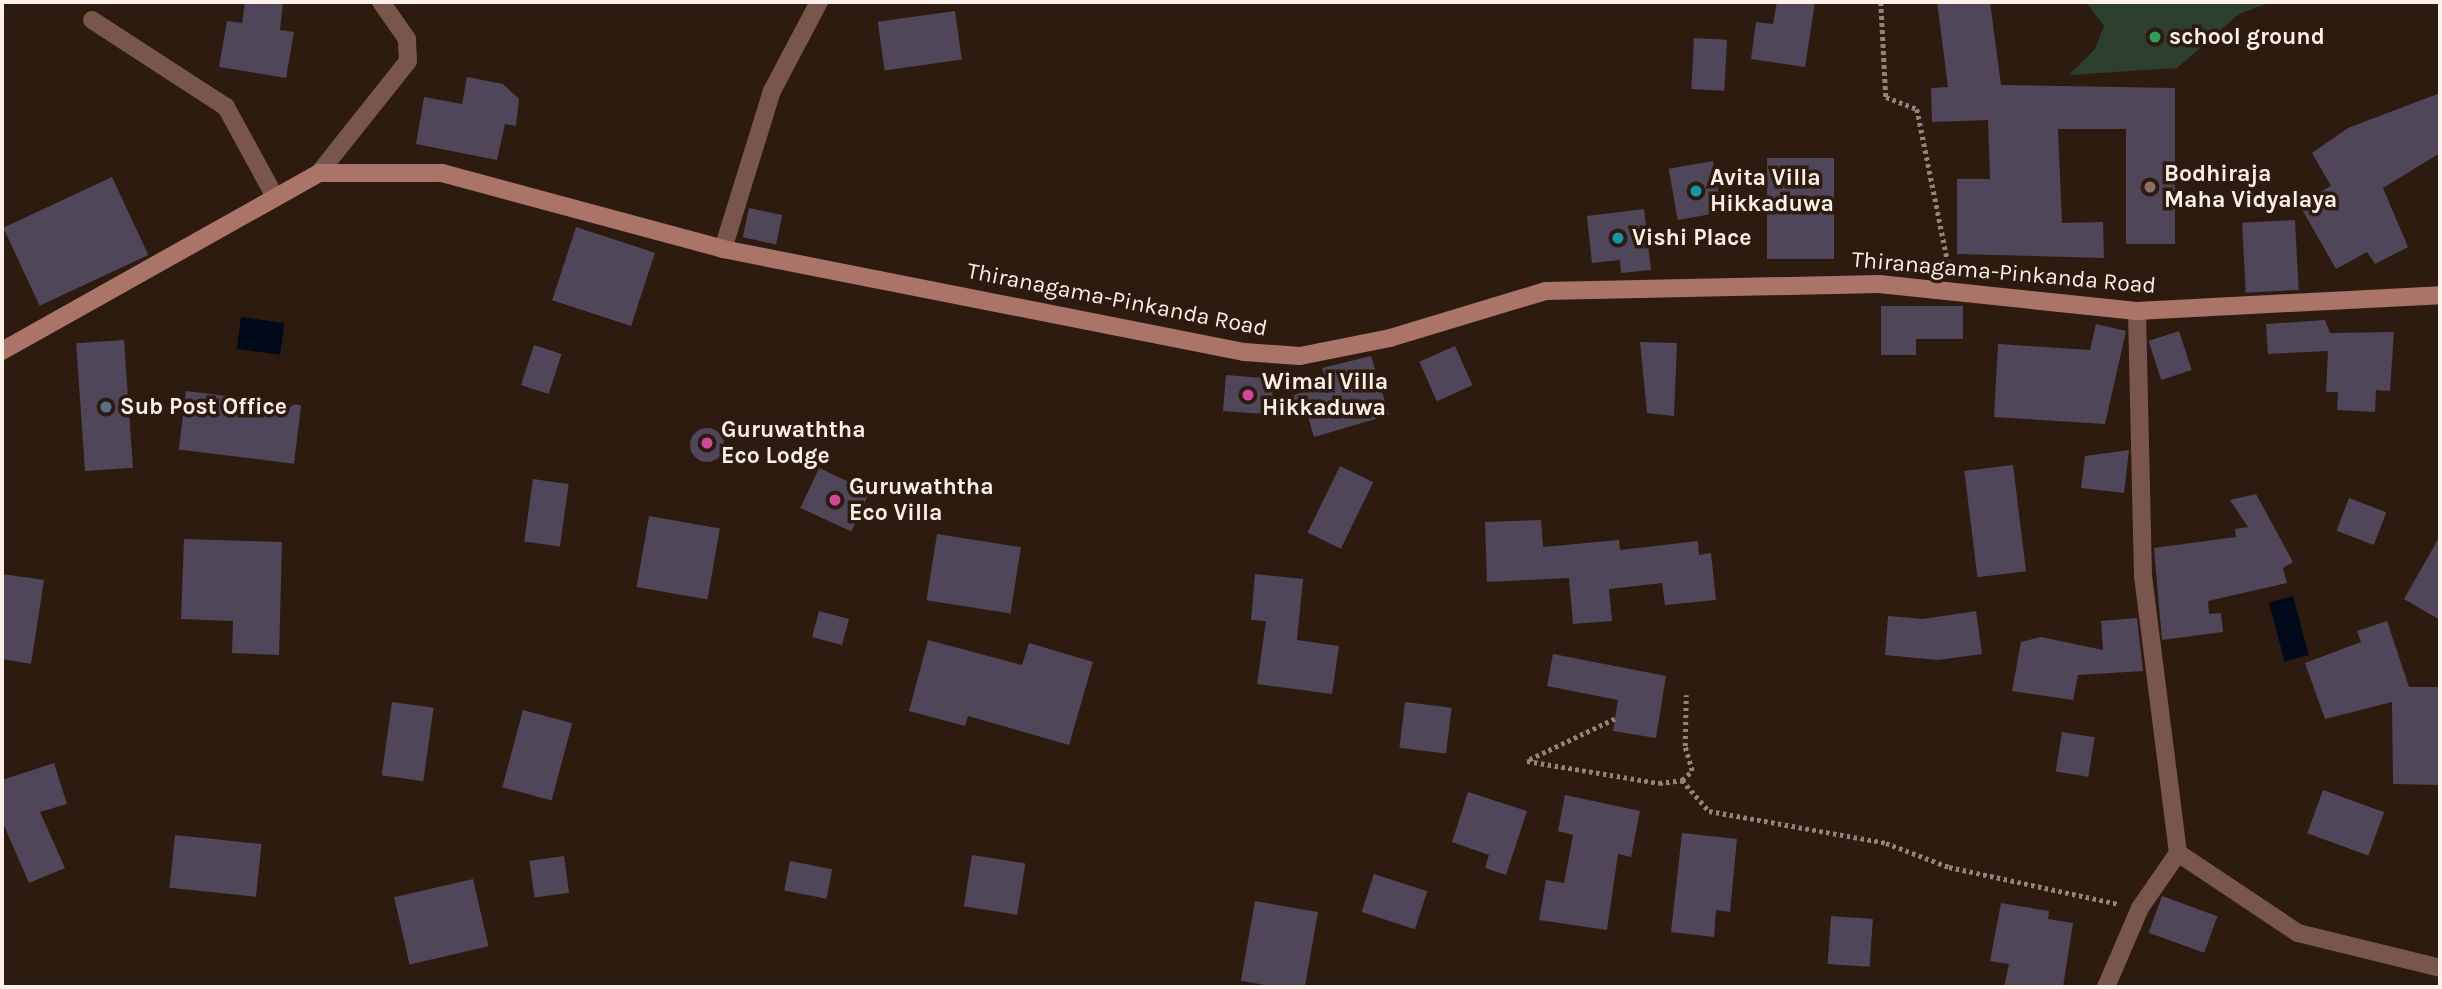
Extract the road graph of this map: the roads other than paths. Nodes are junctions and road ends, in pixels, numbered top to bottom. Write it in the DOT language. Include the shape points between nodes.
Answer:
graph roads {
  1 [pos="381,2"];
  2 [pos="819,2"];
  3 [pos="92,20"];
  4 [pos="319,173"];
  5 [pos="274,195"];
  6 [pos="723,249"];
  7 [pos="2440,295"];
  8 [pos="2137,311"];
  9 [pos="2,351"];
  10 [pos="2178,853"];
  11 [pos="2440,968"];
  12 [pos="2106,987"];
  1 -- 4 [label="street" via="407,39 408,61"];
  2 -- 6 [label="street" via="772,91"];
  3 -- 5 [label="street" via="226,107"];
  4 -- 5 [label="street, Thiranagama-Pinkanda Road"];
  4 -- 6 [label="street, Thiranagama-Pinkanda Road" via="442,173"];
  5 -- 9 [label="street, Thiranagama-Pinkanda Road"];
  6 -- 8 [label="street, Thiranagama-Pinkanda Road" via="1244,352 1300,356 1391,338 1546,290 1880,284"];
  7 -- 8 [label="street, Thiranagama-Pinkanda Road"];
  8 -- 10 [label="street" via="2143,577"];
  10 -- 11 [label="street" via="2298,933"];
  10 -- 12 [label="street" via="2140,908"];
}
